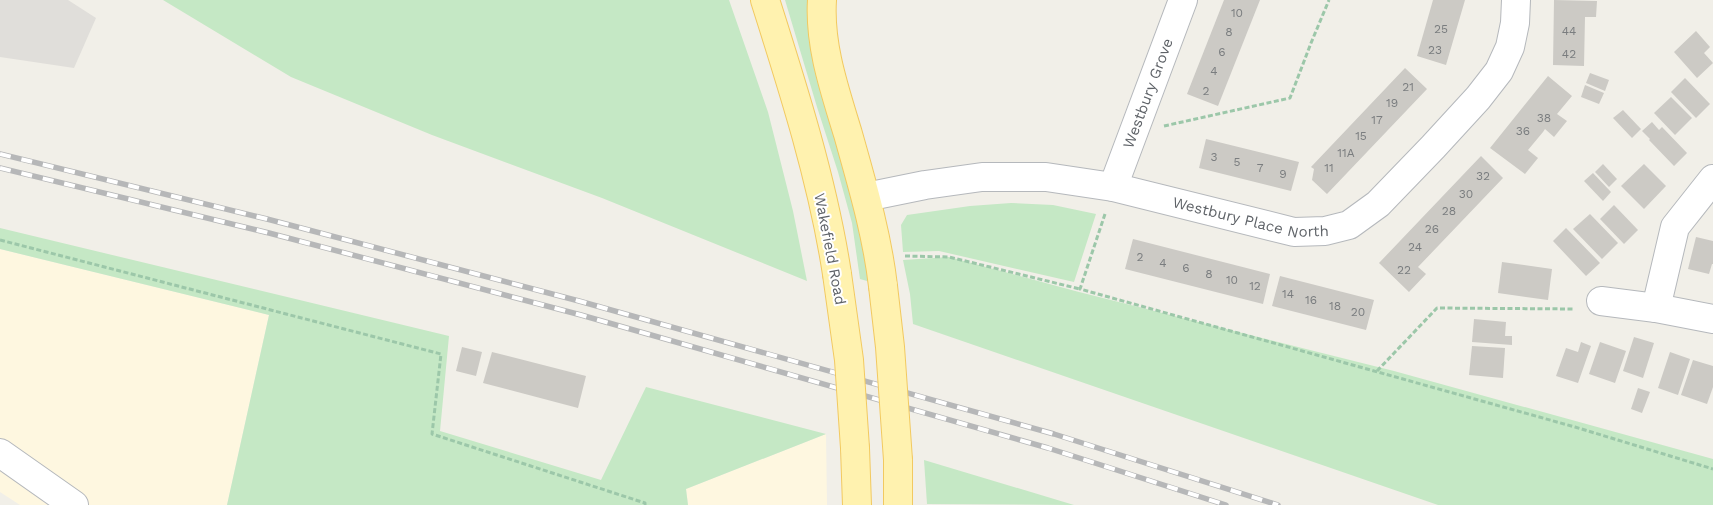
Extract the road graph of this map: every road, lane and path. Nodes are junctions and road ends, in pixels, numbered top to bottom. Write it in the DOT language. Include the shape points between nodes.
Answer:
graph roads {
  1 [pos="765,0"];
  2 [pos="822,0"];
  3 [pos="1183,0"];
  4 [pos="1329,0"];
  5 [pos="1516,0"];
  6 [pos="1134,132"];
  7 [pos="1713,179"];
  8 [pos="1113,187"];
  9 [pos="866,197"];
  10 [pos="0,240"];
  11 [pos="879,255"];
  12 [pos="1080,289"];
  13 [pos="1601,301"];
  14 [pos="1656,308"];
  15 [pos="1713,319"];
  16 [pos="1377,372"];
  17 [pos="0,452"];
  18 [pos="1713,469"];
  19 [pos="74,505"];
  20 [pos="645,505"];
  21 [pos="856,505"];
  22 [pos="898,505"];
  1 -- 21 [label="main road, Wakefield Road, bridge" via="832,242 849,360"];
  2 -- 9 [label="main road" via="821,21 832,79"];
  3 -- 6 [label="street, Westbury Grove"];
  4 -- 6 [label="path" via="1290,98"];
  5 -- 8 [label="street, Westbury Place North" via="1516,23 1499,71 1478,98 1378,204 1349,225 1325,232 1294,232"];
  6 -- 8 [label="street, Westbury Grove"];
  7 -- 14 [label="street" via="1675,226"];
  8 -- 9 [label="street, Westbury Place North" via="1046,177 982,177"];
  8 -- 12 [label="path"];
  9 -- 11 [label="main road"];
  10 -- 20 [label="path" via="441,354 432,434"];
  11 -- 12 [label="path" via="949,257"];
  11 -- 22 [label="main road, bridge" via="890,346"];
  12 -- 16 [label="path"];
  13 -- 14 [label="street"];
  13 -- 16 [label="path" via="1585,309 1438,308"];
  14 -- 15 [label="street"];
  16 -- 18 [label="path"];
  17 -- 19 [label="street"];
}
